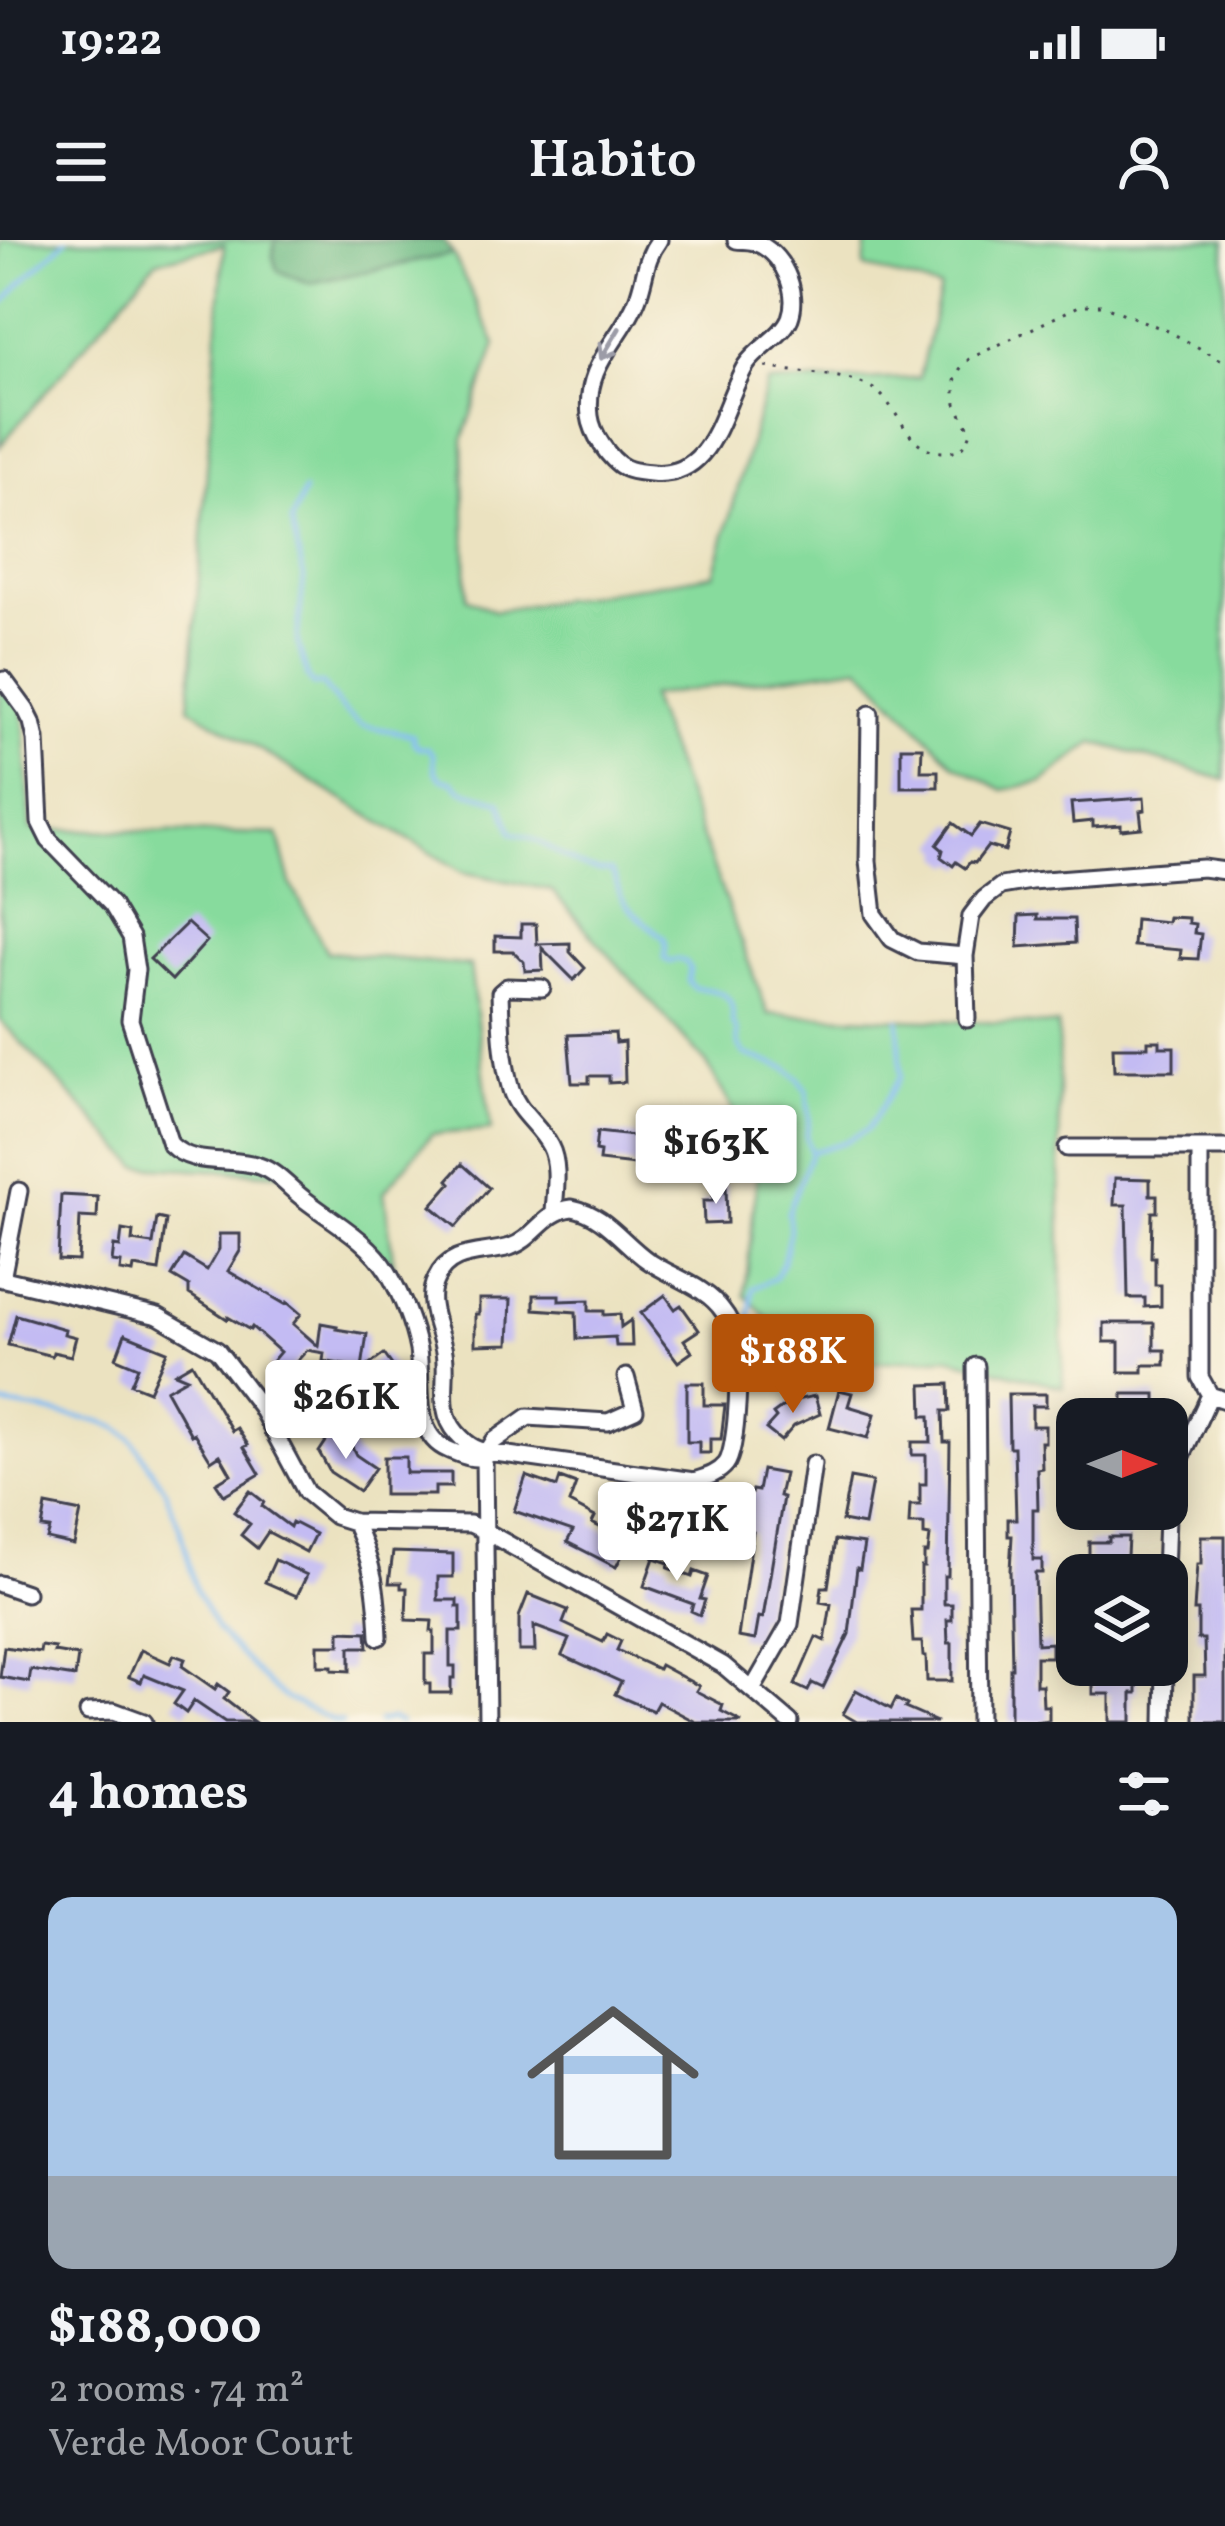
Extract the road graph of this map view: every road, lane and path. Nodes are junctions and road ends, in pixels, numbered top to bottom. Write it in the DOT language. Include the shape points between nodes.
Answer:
graph roads {
  1 [pos="659,240"];
  2 [pos="736,240"];
  3 [pos="1225,362"];
  4 [pos="747,363"];
  5 [pos="4,680"];
  6 [pos="871,714"];
  7 [pos="1225,871"];
  8 [pos="965,956"];
  9 [pos="542,988"];
  10 [pos="967,1019"];
  11 [pos="1067,1148"];
  12 [pos="1200,1148"];
  13 [pos="1225,1148"];
  14 [pos="19,1191"];
  15 [pos="554,1213"];
  16 [pos="1,1279"];
  17 [pos="976,1366"];
  18 [pos="626,1377"];
  19 [pos="1217,1398"];
  20 [pos="323,1402"];
  21 [pos="273,1431"];
  22 [pos="1188,1450"];
  23 [pos="486,1455"];
  24 [pos="812,1464"];
  25 [pos="353,1522"];
  26 [pos="485,1531"];
  27 [pos="0,1584"];
  28 [pos="26,1593"];
  29 [pos="379,1636"];
  30 [pos="1165,1686"];
  31 [pos="752,1690"];
  32 [pos="88,1712"];
  33 [pos="144,1722"];
  34 [pos="487,1722"];
  35 [pos="790,1722"];
  36 [pos="979,1722"];
  37 [pos="1164,1722"];
  1 -- 4 [label="street, one-way" via="637,302 589,391 590,423 604,447 639,472 686,468 704,453"];
  2 -- 4 [label="street" via="770,251 793,304 783,328"];
  3 -- 4 [label="path" via="1102,305 1067,309 960,369 956,404 971,432 959,450 940,452 914,439 878,391 862,383"];
  5 -- 23 [label="street" via="37,740 40,822 131,938 130,1020 170,1144 196,1158 258,1166 362,1241 407,1313 431,1439 472,1460"];
  6 -- 8 [label="street" via="874,914 892,939 918,952"];
  7 -- 8 [label="street" via="1001,886 971,916"];
  8 -- 10 [label="street"];
  9 -- 15 [label="street" via="507,987 501,1023 511,1090 554,1159"];
  11 -- 12 [label="street"];
  12 -- 13 [label="street"];
  12 -- 19 [label="street" via="1200,1376"];
  14 -- 16 [label="street"];
  15 -- 23 [label="street" via="508,1248 455,1257 436,1278 431,1296 445,1356 447,1420"];
  15 -- 23 [label="street" via="584,1210 724,1312 736,1338 733,1451 715,1474 694,1481"];
  16 -- 21 [label="street" via="158,1316 217,1350"];
  17 -- 36 [label="street"];
  18 -- 23 [label="street" via="635,1410 608,1422 528,1418"];
  19 -- 22 [label="street"];
  20 -- 21 [label="street"];
  21 -- 25 [label="street" via="306,1492"];
  23 -- 26 [label="street"];
  24 -- 31 [label="street" via="790,1624"];
  25 -- 26 [label="street"];
  25 -- 29 [label="street" via="376,1580"];
  26 -- 31 [label="street" via="723,1665"];
  26 -- 34 [label="street"];
  27 -- 28 [label="street"];
  30 -- 37 [label="street"];
  31 -- 35 [label="street"];
  32 -- 33 [label="street"];
}
